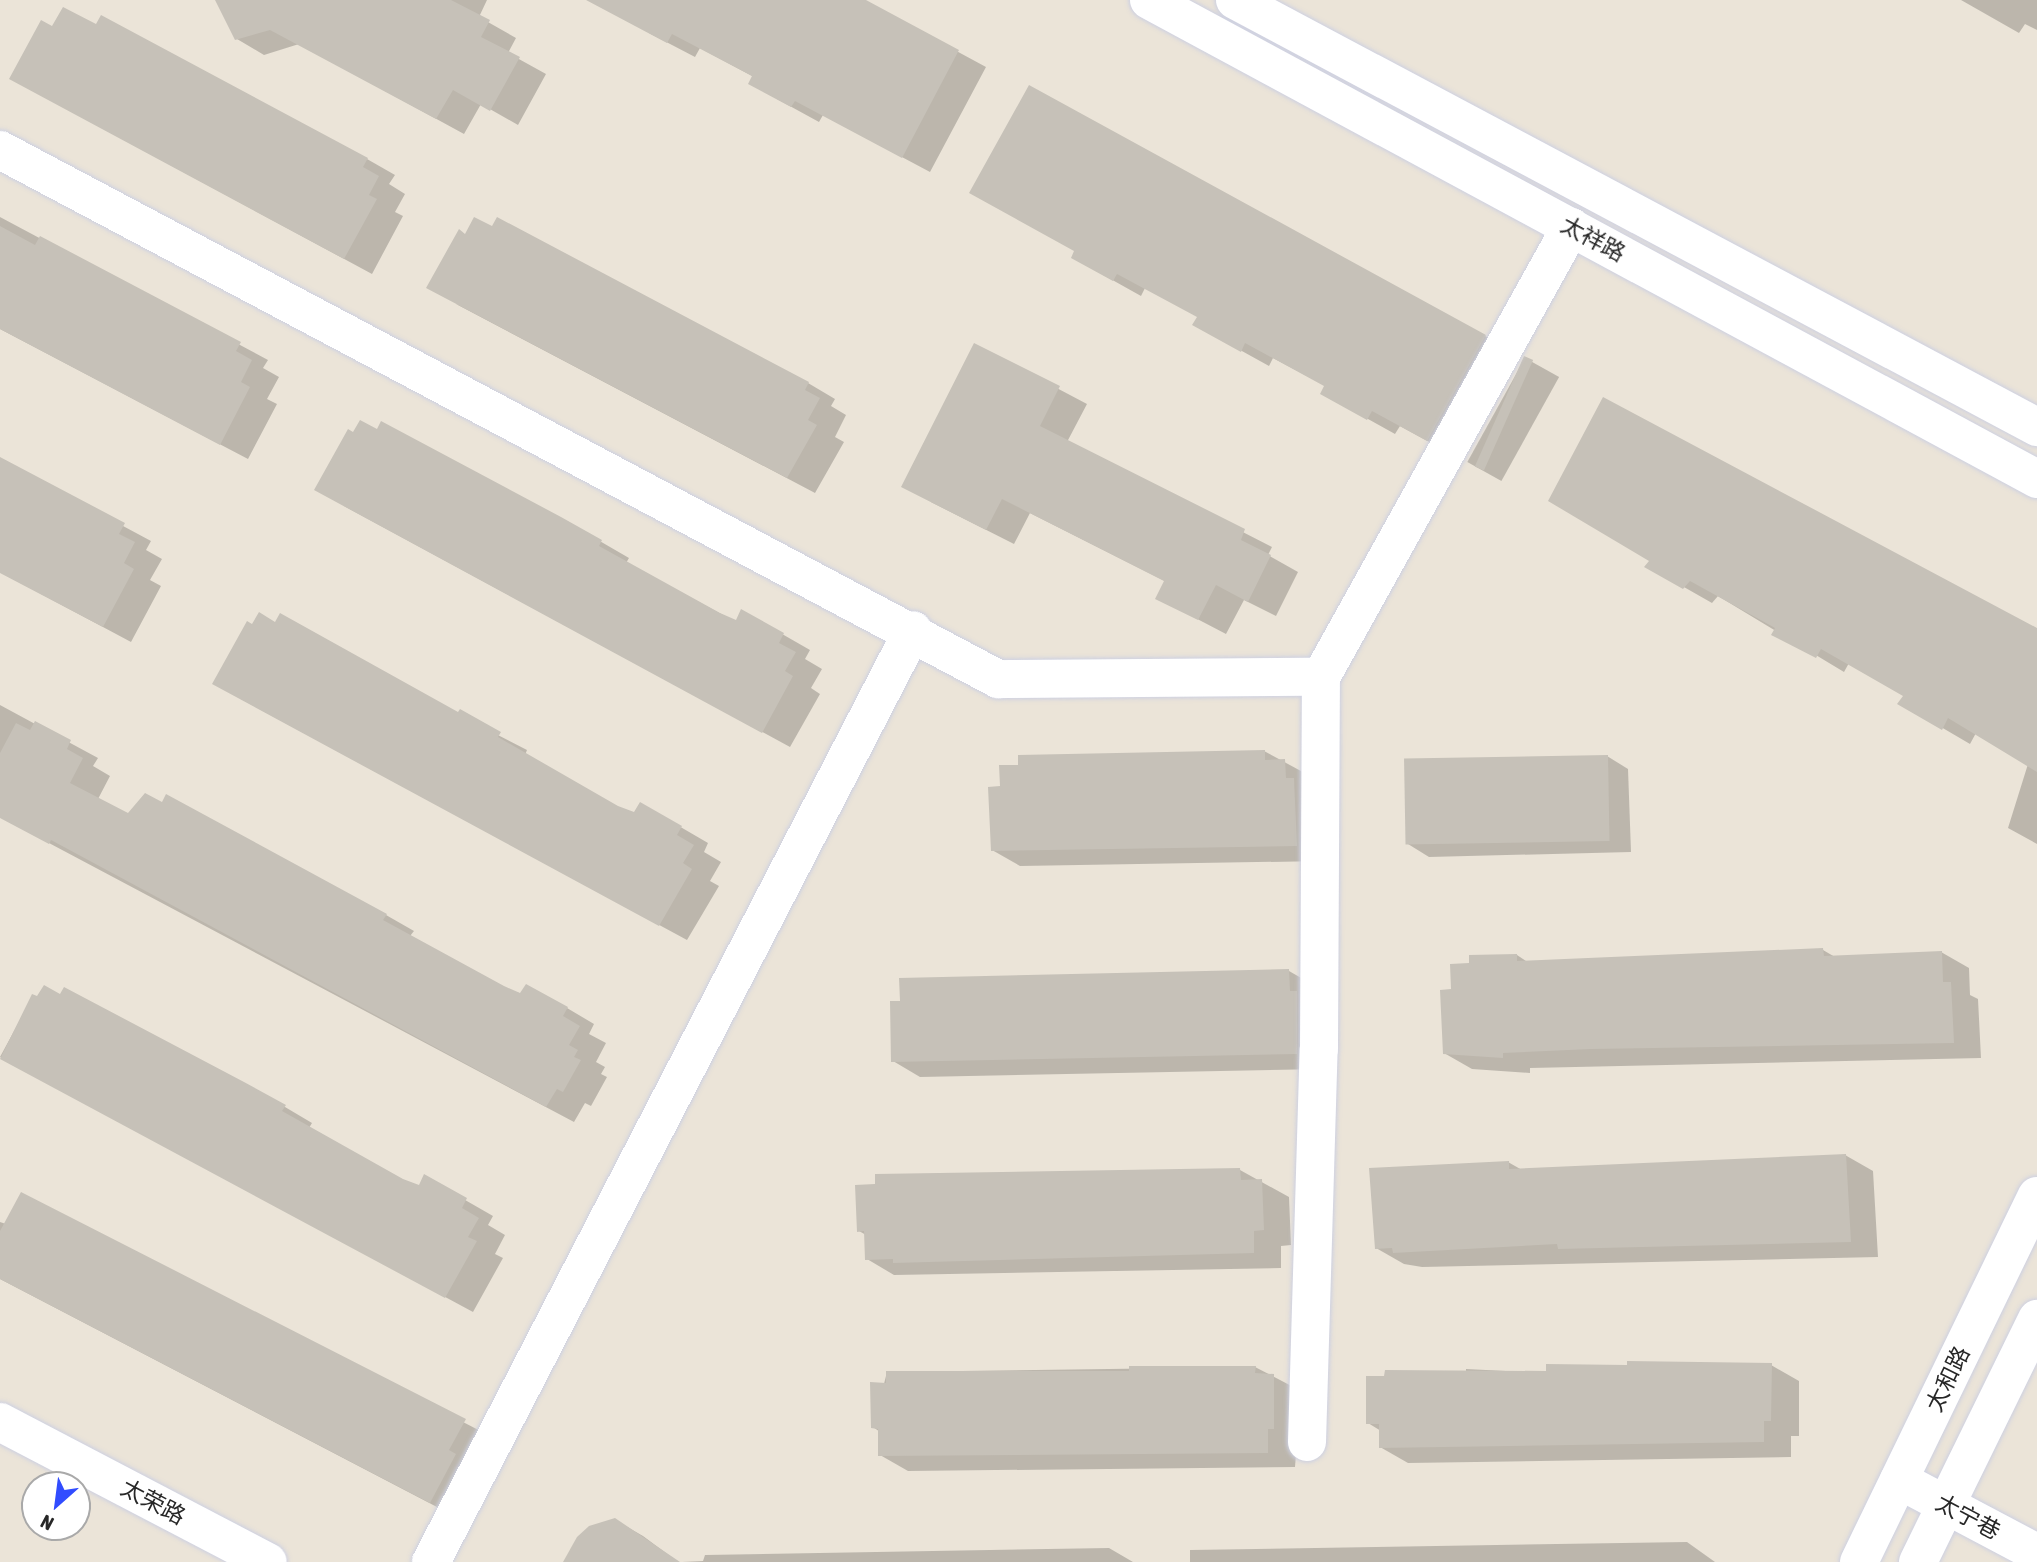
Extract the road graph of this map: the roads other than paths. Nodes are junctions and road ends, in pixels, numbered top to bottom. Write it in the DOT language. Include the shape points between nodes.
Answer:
graph roads {
  1 [pos="1149,0"];
  2 [pos="1235,0"];
  3 [pos="0,150"];
  4 [pos="1571,227"];
  5 [pos="2037,427"];
  6 [pos="2037,478"];
  7 [pos="913,631"];
  8 [pos="1321,677"];
  9 [pos="2037,1196"];
  10 [pos="2037,1319"];
  11 [pos="0,1422"];
  12 [pos="1307,1442"];
  13 [pos="1899,1480"];
  14 [pos="1946,1505"];
  15 [pos="2037,1553"];
  16 [pos="268,1562"];
  17 [pos="432,1562"];
  18 [pos="1859,1562"];
  19 [pos="1918,1562"];
  1 -- 4 [label="street, 太祥路"];
  2 -- 5 [label="street, 太祥路"];
  3 -- 7 [label="street"];
  4 -- 6 [label="street, 太祥路"];
  4 -- 8 [label="street"];
  7 -- 8 [label="street" via="998,679"];
  7 -- 17 [label="street"];
  8 -- 12 [label="street" via="1319,1049"];
  9 -- 13 [label="street, 太和路"];
  10 -- 14 [label="street"];
  11 -- 16 [label="street, 太荣路"];
  13 -- 14 [label="street, 太宁巷"];
  13 -- 18 [label="street, 太和路"];
  14 -- 15 [label="street, 太宁巷"];
  14 -- 19 [label="street"];
}
